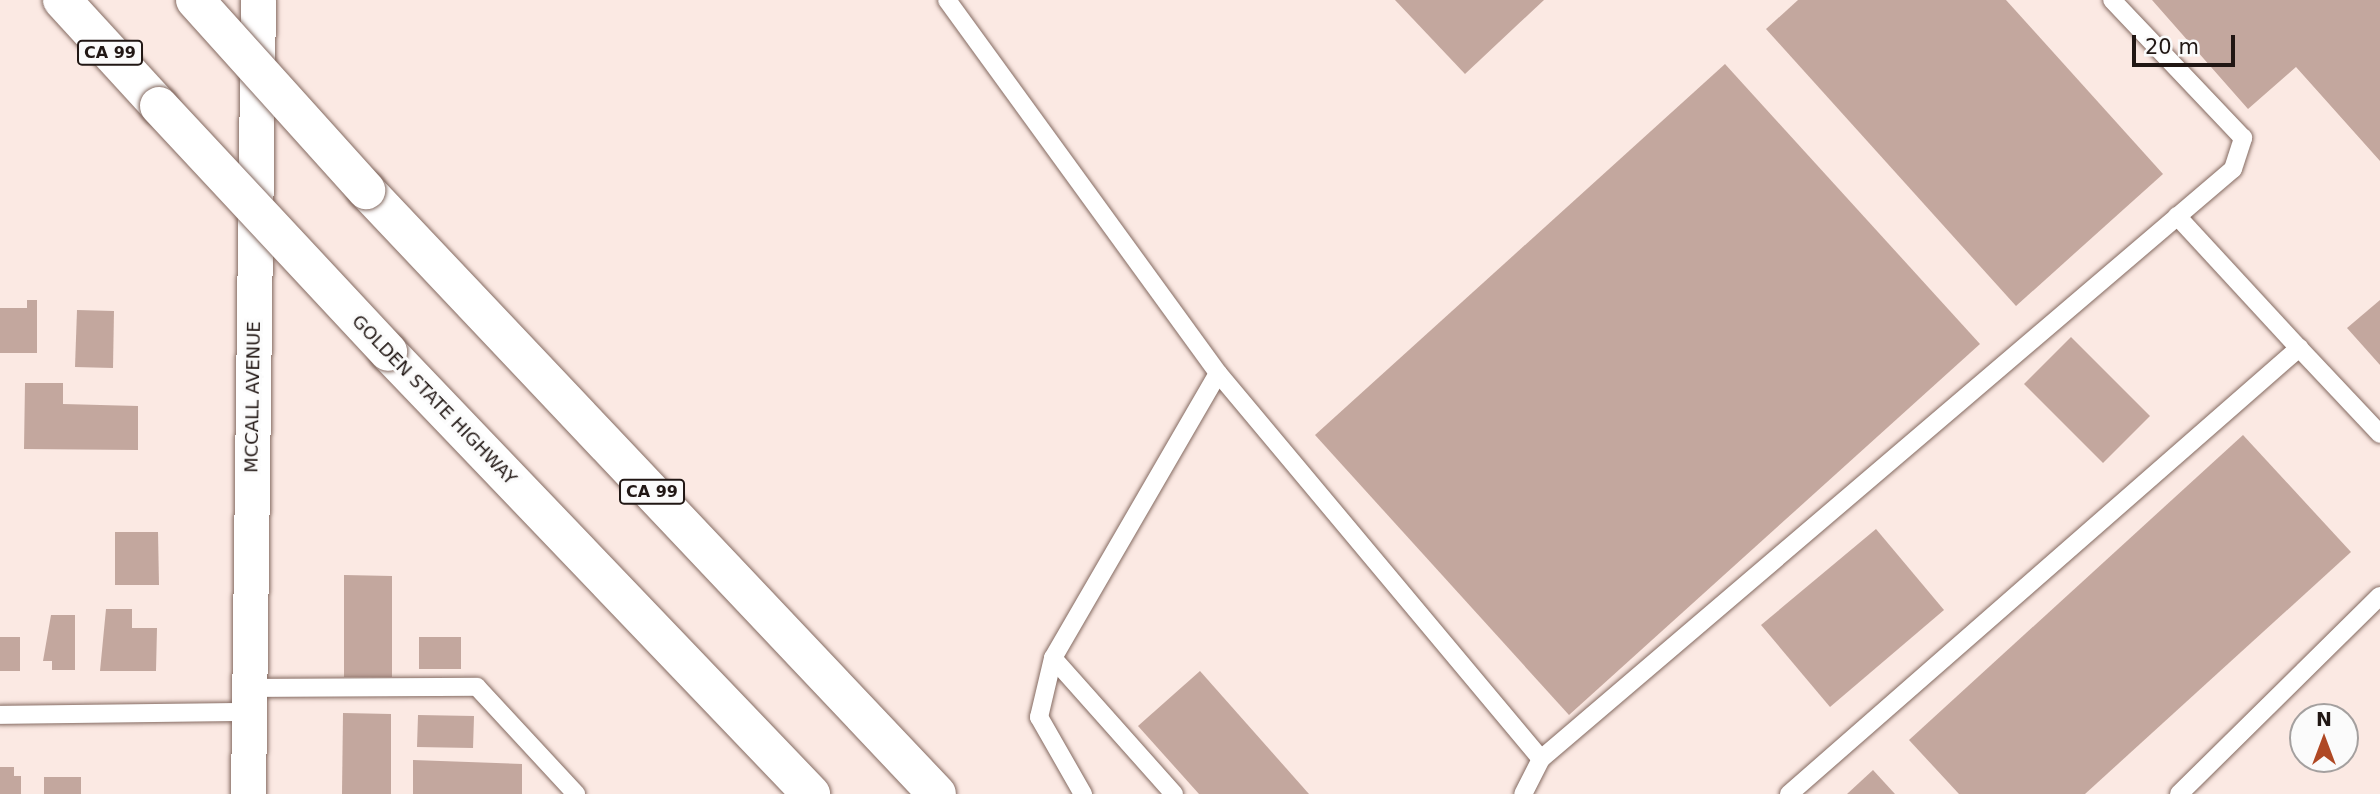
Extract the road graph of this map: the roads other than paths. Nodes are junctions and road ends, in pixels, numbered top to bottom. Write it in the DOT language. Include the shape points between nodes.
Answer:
graph roads {
  1 [pos="62,0"];
  2 [pos="195,0"];
  3 [pos="258,0"];
  4 [pos="947,0"];
  5 [pos="2112,0"];
  6 [pos="2177,216"];
  7 [pos="2299,348"];
  8 [pos="1218,373"];
  9 [pos="2380,433"];
  10 [pos="2380,596"];
  11 [pos="1053,658"];
  12 [pos="249,700"];
  13 [pos="0,715"];
  14 [pos="1541,759"];
  15 [pos="248,794"];
  16 [pos="576,794"];
  17 [pos="811,794"];
  18 [pos="937,794"];
  19 [pos="1083,794"];
  20 [pos="1174,794"];
  21 [pos="1523,794"];
  22 [pos="1789,794"];
  23 [pos="2179,794"];
  1 -- 17 [label="highway, GOLDEN STATE HIGHWAY / CA 99, bridge" via="388,352"];
  2 -- 18 [label="highway, CA 99, bridge" via="366,190"];
  3 -- 12 [label="street, MCCALL AVENUE"];
  4 -- 8 [label="lane"];
  5 -- 6 [label="lane" via="2243,138 2233,169"];
  6 -- 7 [label="lane"];
  6 -- 14 [label="lane"];
  7 -- 9 [label="lane"];
  7 -- 22 [label="lane"];
  8 -- 11 [label="lane"];
  8 -- 14 [label="lane"];
  10 -- 23 [label="lane"];
  11 -- 19 [label="lane" via="1039,718"];
  11 -- 20 [label="lane"];
  12 -- 13 [label="lane"];
  12 -- 15 [label="street, MCCALL AVENUE"];
  12 -- 16 [label="lane" via="477,687"];
  14 -- 21 [label="lane"];
}
